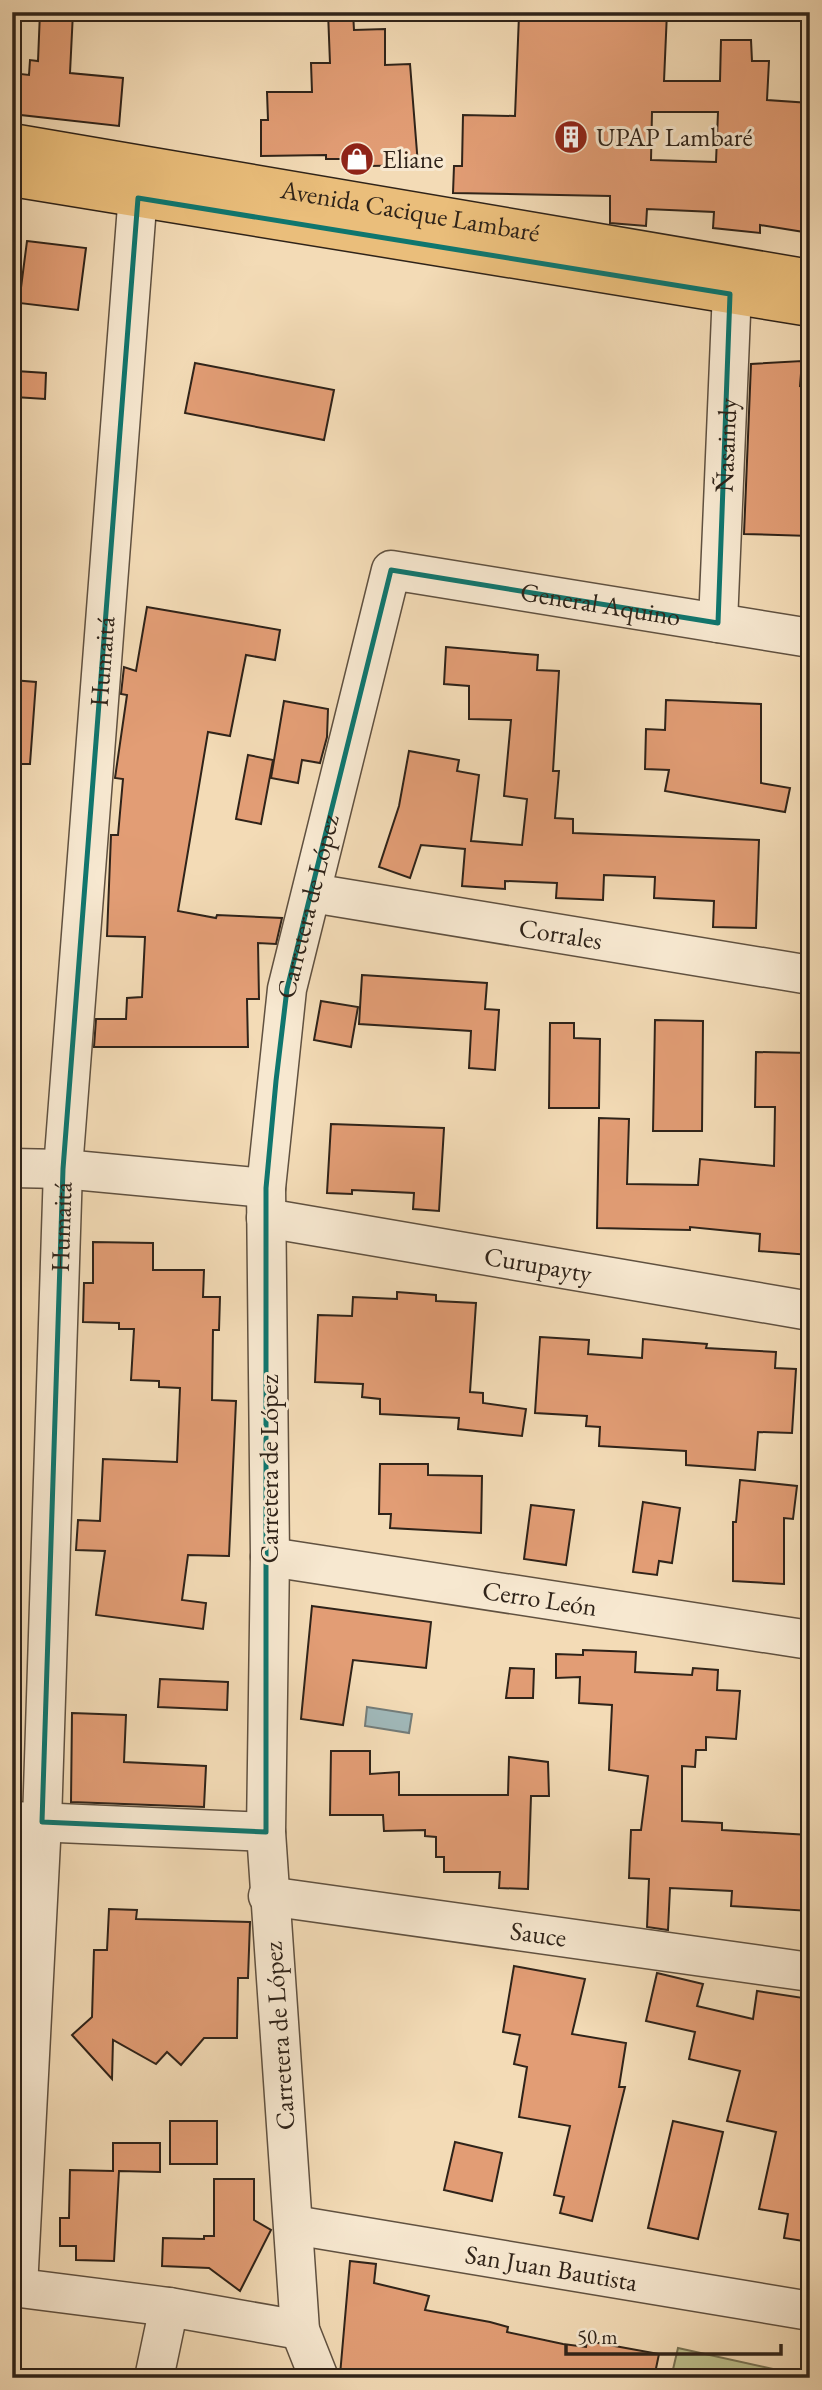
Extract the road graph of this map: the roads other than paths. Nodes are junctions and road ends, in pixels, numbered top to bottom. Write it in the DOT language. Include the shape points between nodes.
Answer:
graph roads {
  1 [pos="12,143"];
  2 [pos="12,177"];
  3 [pos="139,182"];
  4 [pos="810,279"];
  5 [pos="731,280"];
  6 [pos="810,307"];
  7 [pos="391,570"];
  8 [pos="718,623"];
  9 [pos="810,638"];
  10 [pos="312,893"];
  11 [pos="810,975"];
  12 [pos="12,1168"];
  13 [pos="63,1169"];
  14 [pos="266,1203"];
  15 [pos="810,1311"];
  16 [pos="270,1558"];
  17 [pos="810,1640"];
  18 [pos="27,1821"];
  19 [pos="266,1832"];
  20 [pos="268,1896"];
  21 [pos="810,1972"];
  22 [pos="294,2225"];
  23 [pos="15,2287"];
  24 [pos="169,2307"];
  25 [pos="810,2311"];
  26 [pos="300,2330"];
  27 [pos="154,2378"];
  28 [pos="319,2378"];
  1 -- 3 [label="main road, Avenida Cacique Lambaré"];
  2 -- 3 [label="main road, Avenida Cacique Lambaré"];
  3 -- 5 [label="main road, Avenida Cacique Lambaré"];
  3 -- 13 [label="street, Humaitá"];
  4 -- 5 [label="main road, Avenida Cacique Lambaré"];
  5 -- 6 [label="main road, Avenida Cacique Lambaré"];
  5 -- 8 [label="street, Ñasaindy"];
  7 -- 8 [label="street, General Aquino"];
  7 -- 10 [label="street, Carretera de López"];
  8 -- 9 [label="street, General Aquino"];
  10 -- 11 [label="street, Corrales"];
  10 -- 14 [label="street, Carretera de López" via="288,989"];
  12 -- 13 [label="street, Curupayty"];
  13 -- 14 [label="street, Curupayty"];
  13 -- 18 [label="street, Humaitá"];
  14 -- 15 [label="street, Curupayty"];
  14 -- 16 [label="street, Carretera de López"];
  16 -- 17 [label="street, Cerro León"];
  16 -- 19 [label="street, Carretera de López"];
  18 -- 19 [label="street"];
  18 -- 23 [label="street, Humaitá"];
  19 -- 20 [label="street, Carretera de López"];
  20 -- 21 [label="street, Sauce"];
  20 -- 22 [label="street, Carretera de López"];
  22 -- 25 [label="street, San Juan Bautista"];
  22 -- 26 [label="street, Carretera de López"];
  23 -- 24 [label="street"];
  24 -- 26 [label="street"];
  24 -- 27 [label="street"];
  26 -- 28 [label="street, Carretera de López"];
}
